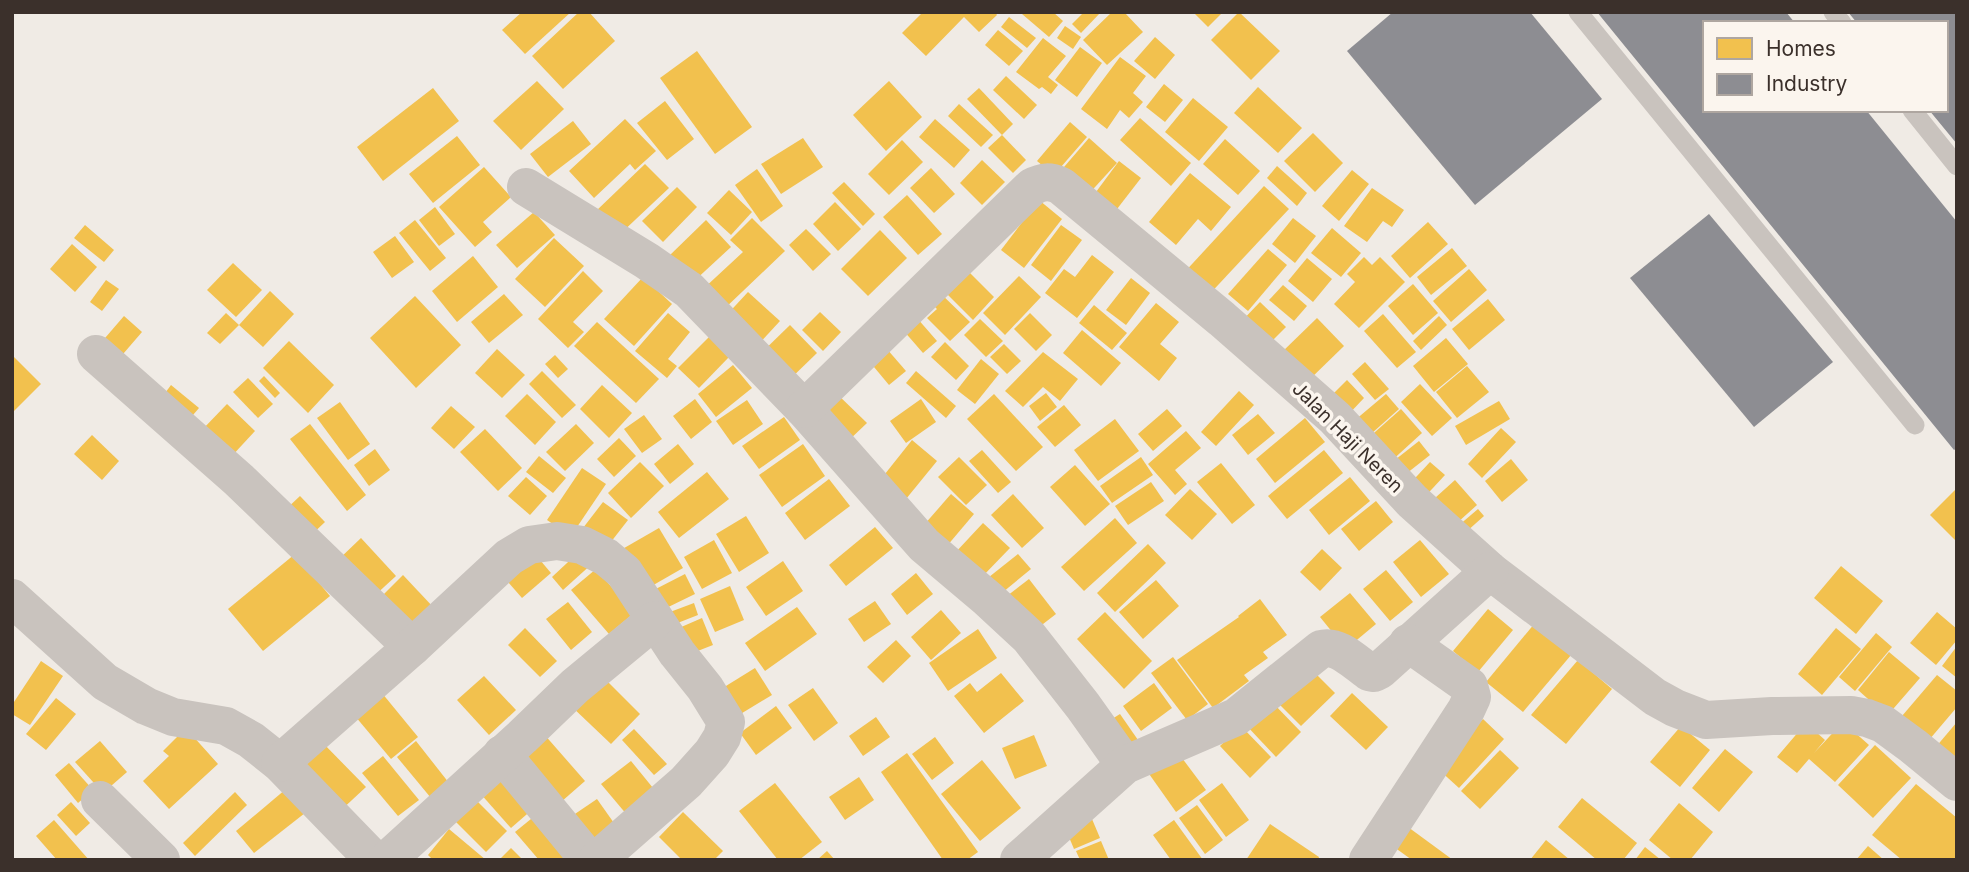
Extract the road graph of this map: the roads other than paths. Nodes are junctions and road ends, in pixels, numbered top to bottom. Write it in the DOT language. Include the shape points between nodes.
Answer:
graph roads {
  1 [pos="1578,12"];
  2 [pos="1914,112"];
  3 [pos="1957,166"];
  4 [pos="526,187"];
  5 [pos="96,354"];
  6 [pos="804,409"];
  7 [pos="1914,425"];
  8 [pos="1490,571"];
  9 [pos="17,618"];
  10 [pos="655,620"];
  11 [pos="1408,643"];
  12 [pos="412,647"];
  13 [pos="502,754"];
  14 [pos="280,763"];
  15 [pos="1125,765"];
  16 [pos="1957,782"];
  17 [pos="100,800"];
  18 [pos="161,860"];
  19 [pos="374,860"];
  20 [pos="387,860"];
  21 [pos="589,860"];
  22 [pos="597,860"];
  23 [pos="1019,860"];
  24 [pos="1368,860"];
  1 -- 7 [label="lane"];
  2 -- 3 [label="lane"];
  4 -- 6 [label="street" via="689,290"];
  5 -- 12 [label="street" via="239,480"];
  6 -- 8 [label="street, Jalan Haji Neren" via="1032,187 1050,181 1211,310 1335,418 1412,502"];
  6 -- 15 [label="street" via="923,545 1029,637"];
  8 -- 11 [label="street"];
  8 -- 16 [label="street, Jalan Haji Neren" via="1675,708 1706,720 1867,718 1883,724"];
  9 -- 14 [label="street" via="146,706 173,717 226,726"];
  10 -- 12 [label="street" via="624,572 606,557 582,545 557,541 529,545 509,556"];
  10 -- 13 [label="street"];
  10 -- 22 [label="street" via="726,722 712,753 686,782"];
  11 -- 15 [label="street" via="1374,673 1335,649 1321,649 1236,717"];
  11 -- 24 [label="street" via="1469,686 1472,696"];
  12 -- 14 [label="street"];
  13 -- 20 [label="street"];
  13 -- 21 [label="street"];
  14 -- 19 [label="street"];
  15 -- 23 [label="street"];
  17 -- 18 [label="street"];
}
